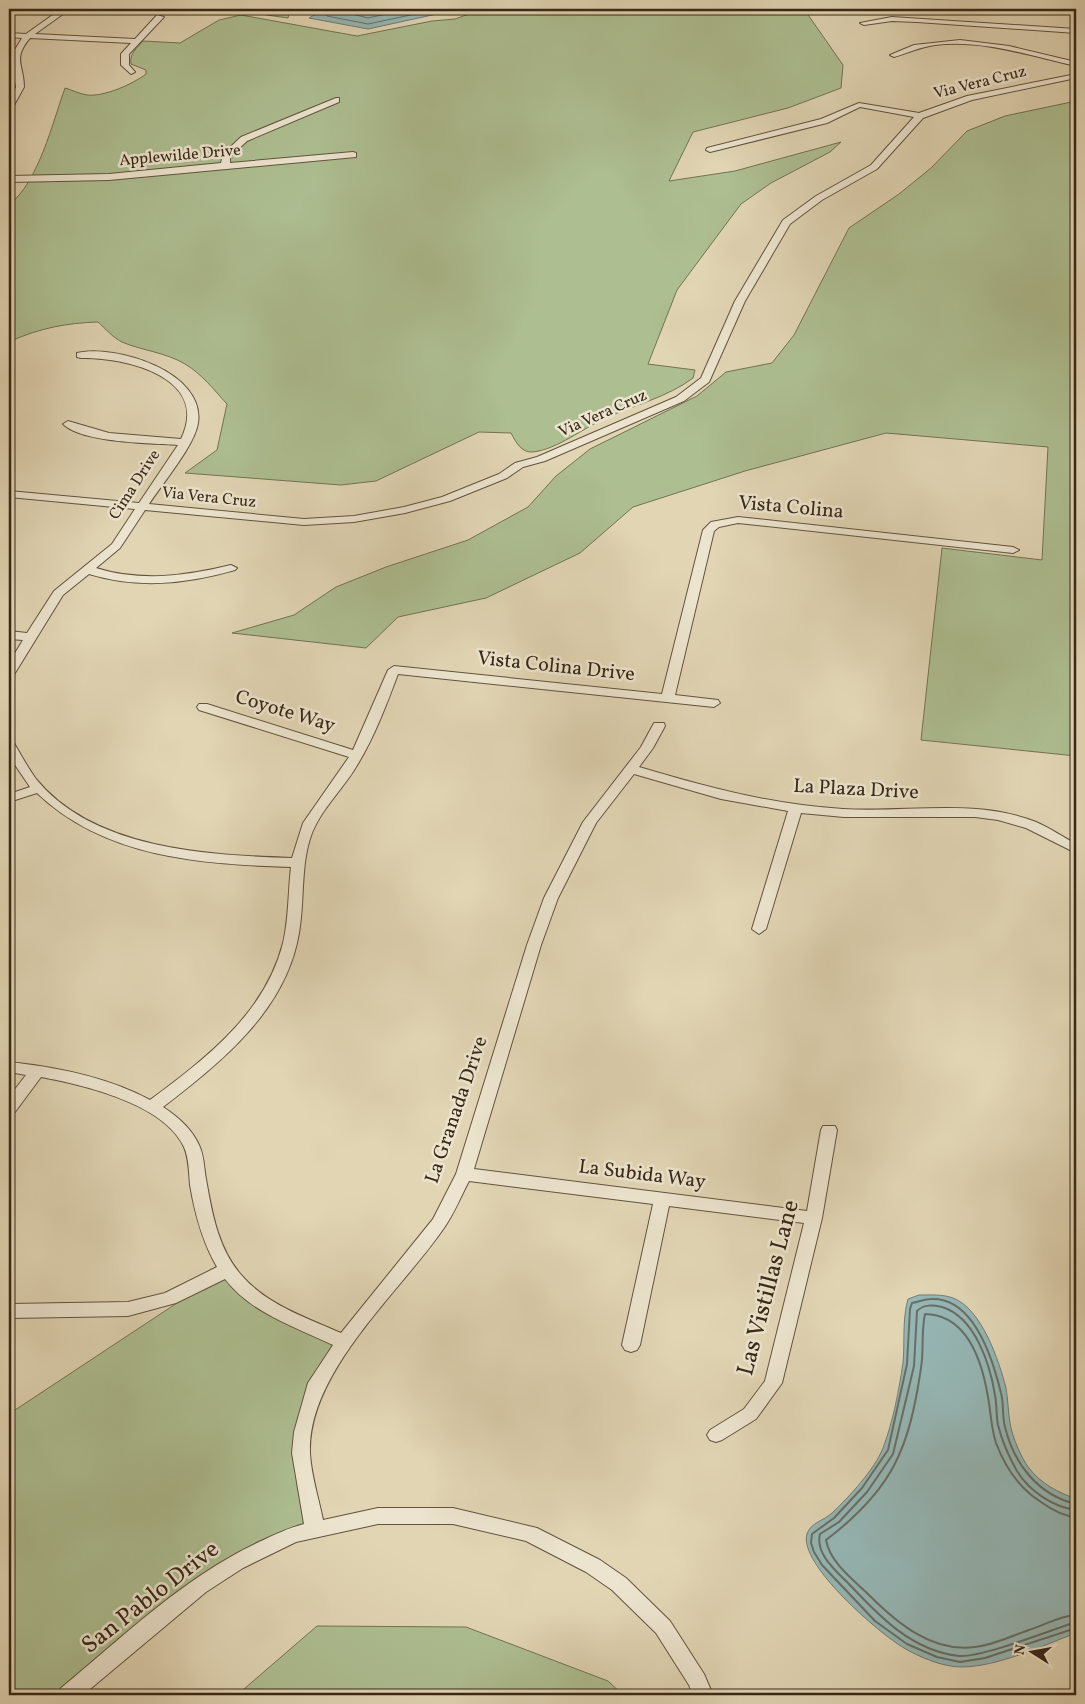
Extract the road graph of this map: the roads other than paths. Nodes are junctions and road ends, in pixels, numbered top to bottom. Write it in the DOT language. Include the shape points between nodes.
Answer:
graph roads {
  1 [pos="66,9"];
  2 [pos="160,17"];
  3 [pos="864,23"];
  4 [pos="1076,31"];
  5 [pos="9,35"];
  6 [pos="29,36"];
  7 [pos="137,41"];
  8 [pos="894,55"];
  9 [pos="1076,64"];
  10 [pos="131,72"];
  11 [pos="1076,76"];
  12 [pos="336,100"];
  13 [pos="9,107"];
  14 [pos="920,116"];
  15 [pos="710,150"];
  16 [pos="353,155"];
  17 [pos="225,166"];
  18 [pos="9,179"];
  19 [pos="81,355"];
  20 [pos="68,424"];
  21 [pos="185,442"];
  22 [pos="9,494"];
  23 [pos="141,508"];
  24 [pos="1013,550"];
  25 [pos="231,568"];
  26 [pos="86,569"];
  27 [pos="9,635"];
  28 [pos="30,637"];
  29 [pos="9,673"];
  30 [pos="668,697"];
  31 [pos="714,703"];
  32 [pos="202,707"];
  33 [pos="659,726"];
  34 [pos="9,746"];
  35 [pos="356,755"];
  36 [pos="631,769"];
  37 [pos="36,789"];
  38 [pos="9,798"];
  39 [pos="796,808"];
  40 [pos="1076,849"];
  41 [pos="299,864"];
  42 [pos="760,929"];
  43 [pos="9,1067"];
  44 [pos="38,1070"];
  45 [pos="152,1107"];
  46 [pos="9,1108"];
  47 [pos="829,1130"];
  48 [pos="464,1174"];
  49 [pos="662,1199"];
  50 [pos="814,1218"];
  51 [pos="227,1270"];
  52 [pos="9,1310"];
  53 [pos="344,1342"];
  54 [pos="631,1345"];
  55 [pos="716,1435"];
  56 [pos="315,1530"];
  57 [pos="68,1695"];
  58 [pos="703,1695"];
  1 -- 6 [label="street"];
  2 -- 7 [label="street"];
  3 -- 4 [label="street" via="892,19"];
  5 -- 6 [label="street"];
  6 -- 7 [label="street"];
  6 -- 13 [label="street" via="16,52 21,81 19,92"];
  7 -- 10 [label="street" via="125,54 125,65"];
  8 -- 9 [label="street" via="910,46 926,44 988,45 1015,48"];
  11 -- 14 [label="street, Via Vera Cruz" via="970,98"];
  12 -- 17 [label="street" via="244,139 226,156"];
  14 -- 15 [label="street" via="859,105 816,124"];
  14 -- 23 [label="street, Via Vera Cruz" via="874,167 819,198 786,222 740,301 705,380 680,398 541,459 519,465 503,476 446,499 405,510 354,519 304,522"];
  16 -- 17 [label="street, Applewilde Drive"];
  17 -- 18 [label="street, Applewilde Drive" via="109,177"];
  19 -- 21 [label="street, Cima Drive" via="113,355 130,359 155,368 173,380 190,401 193,417"];
  20 -- 21 [label="street" via="101,434"];
  21 -- 23 [label="street, Cima Drive"];
  22 -- 23 [label="street, Via Vera Cruz"];
  23 -- 26 [label="street, Cima Drive" via="116,546"];
  24 -- 30 [label="street, Vista Colina" via="738,520 715,524 709,530"];
  25 -- 26 [label="street" via="170,580 133,580"];
  26 -- 28 [label="street, Cima Drive" via="58,593"];
  27 -- 28 [label="street"];
  28 -- 29 [label="street, Cima Drive"];
  30 -- 31 [label="street, Vista Colina Drive"];
  30 -- 35 [label="street, Vista Colina Drive" via="394,670"];
  32 -- 35 [label="street, Coyote Way"];
  33 -- 36 [label="street, La Granada Drive" via="648,748"];
  34 -- 37 [label="street" via="19,767"];
  35 -- 41 [label="street" via="313,817 302,842"];
  36 -- 39 [label="street, La Plaza Drive" via="721,796"];
  36 -- 48 [label="street, La Granada Drive" via="590,822 551,898"];
  37 -- 38 [label="street"];
  37 -- 41 [label="street" via="71,817 106,834 151,849 187,856"];
  39 -- 40 [label="street, La Plaza Drive" via="844,813 975,813 999,816 1030,825"];
  39 -- 42 [label="street"];
  41 -- 45 [label="street" via="291,942 282,971 270,993 249,1024 215,1059"];
  43 -- 44 [label="street"];
  44 -- 45 [label="street" via="126,1094"];
  44 -- 46 [label="street"];
  45 -- 51 [label="street" via="174,1123 191,1146 208,1235"];
  47 -- 50 [label="street, Las Vistillas Lane"];
  48 -- 49 [label="street, La Subida Way"];
  48 -- 53 [label="street, La Granada Drive" via="439,1223"];
  49 -- 50 [label="street, La Subida Way"];
  49 -- 54 [label="street"];
  50 -- 55 [label="street, Las Vistillas Lane" via="773,1383 750,1414"];
  51 -- 52 [label="street" via="170,1298 128,1309"];
  51 -- 53 [label="street" via="249,1293 268,1306"];
  53 -- 56 [label="street, La Granada Drive" via="317,1383 303,1432 300,1453"];
  56 -- 57 [label="street, San Pablo Drive" via="293,1534 236,1562 207,1581"];
  56 -- 58 [label="street, San Pablo Drive" via="378,1516 453,1516 530,1534 593,1566 620,1584 663,1628 697,1680"];
}
